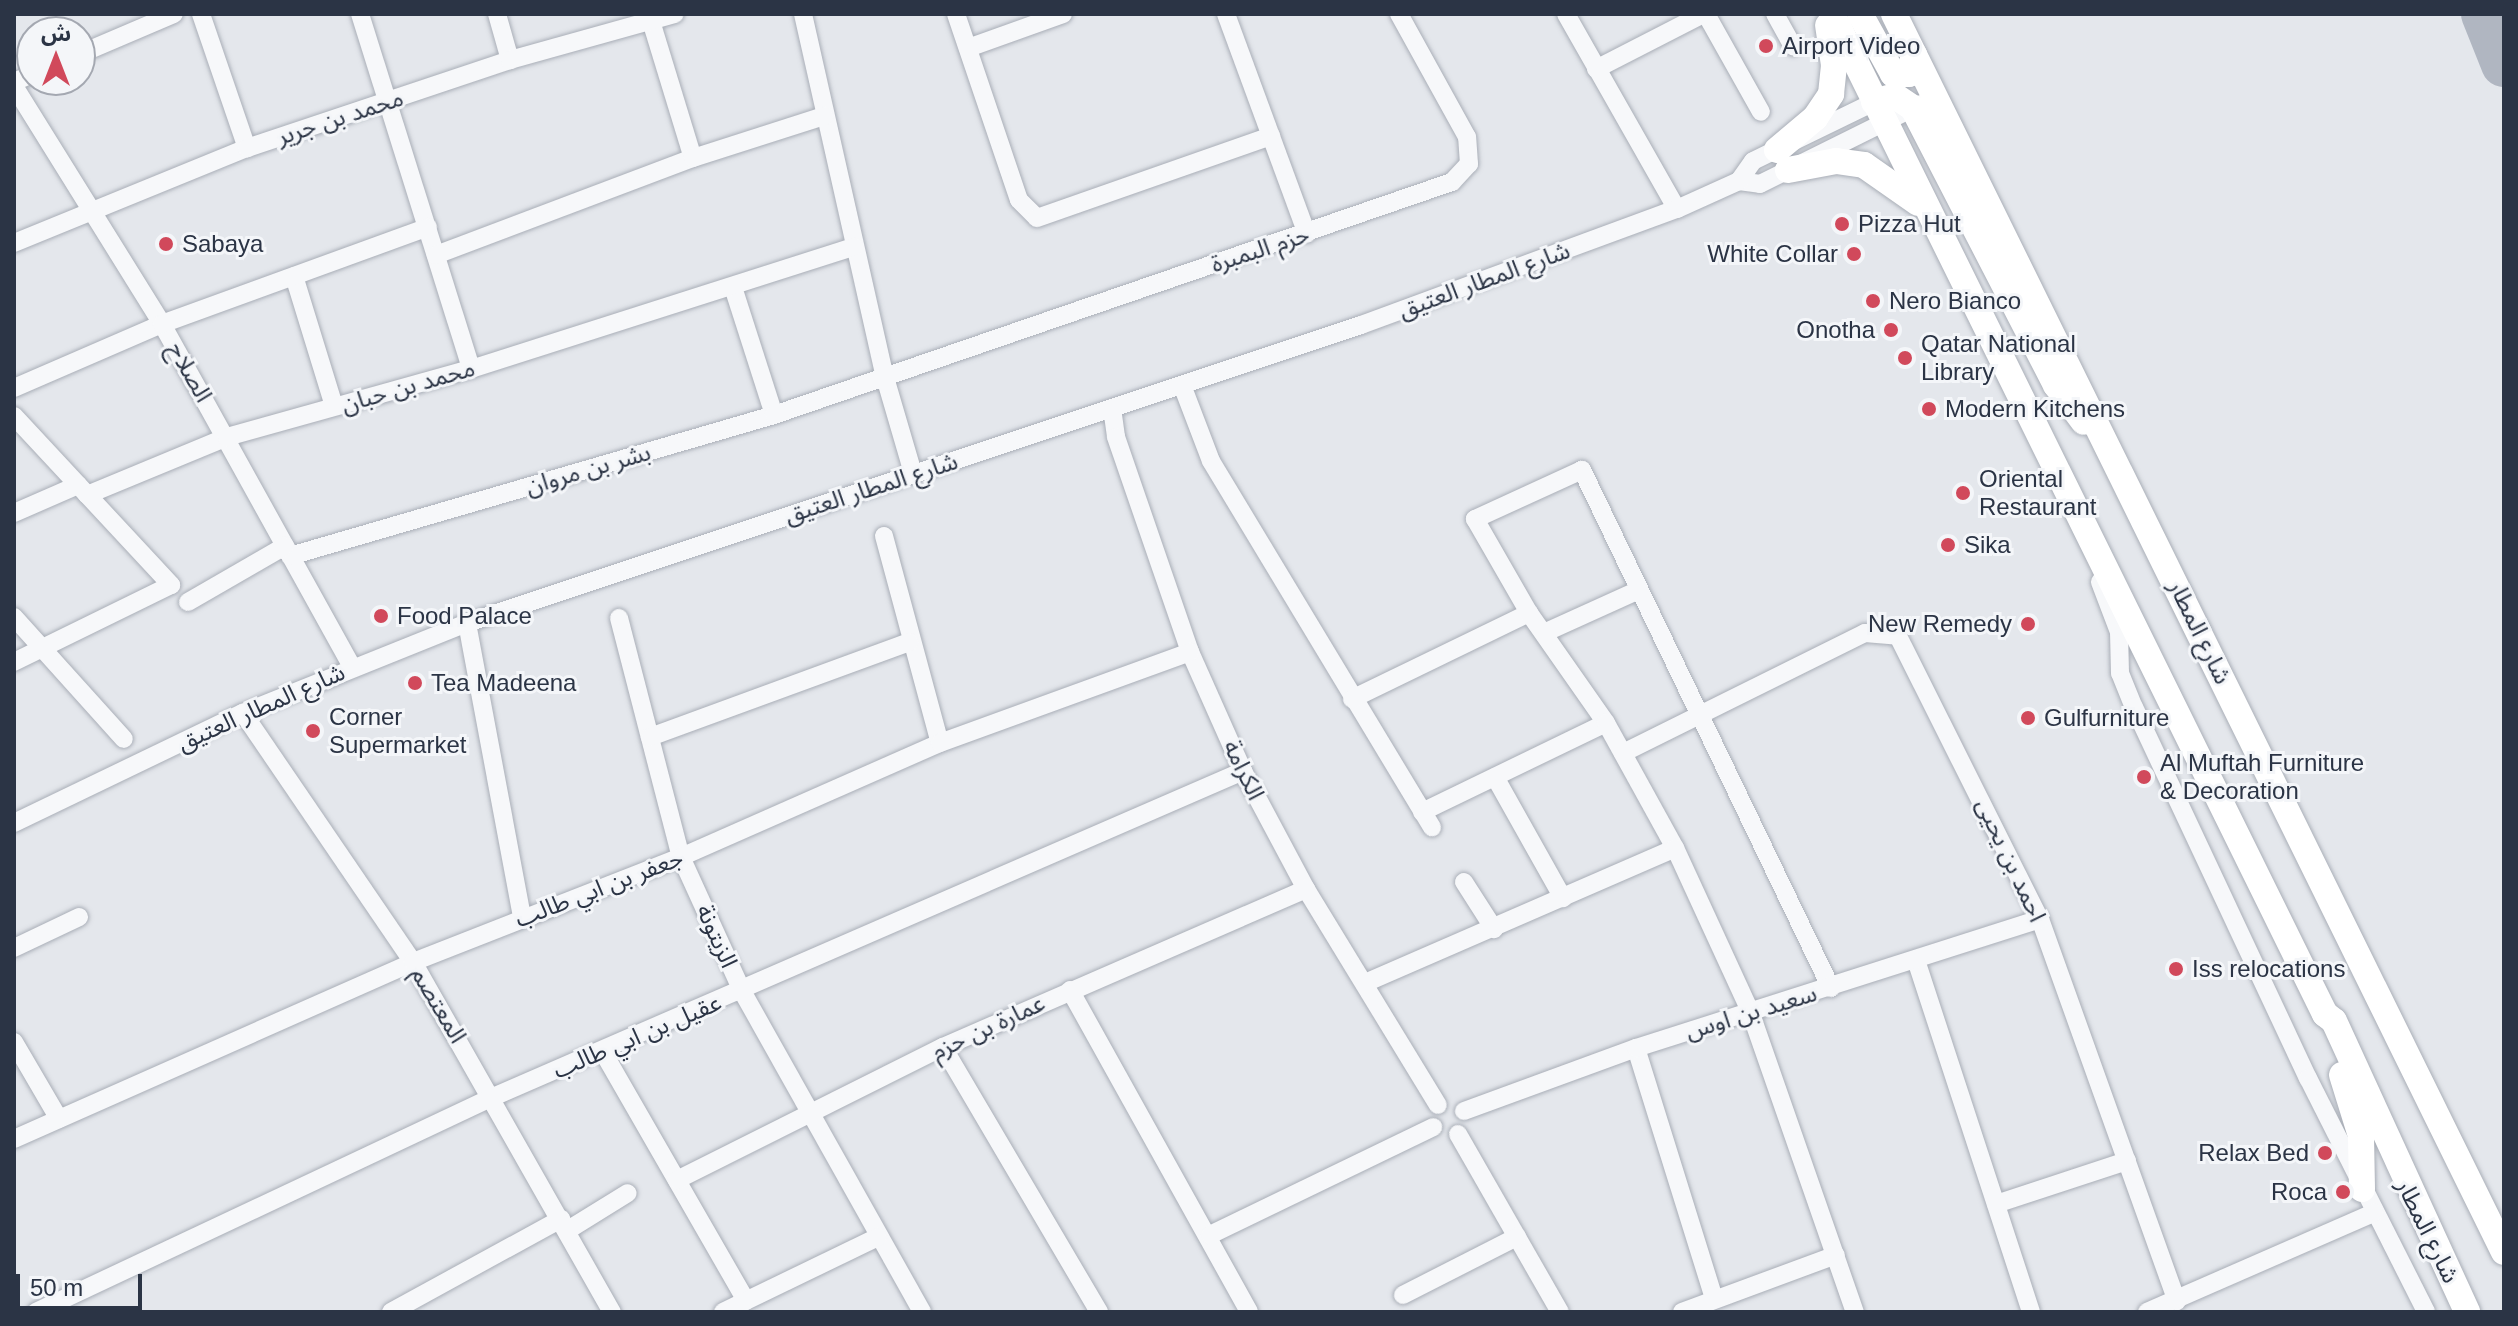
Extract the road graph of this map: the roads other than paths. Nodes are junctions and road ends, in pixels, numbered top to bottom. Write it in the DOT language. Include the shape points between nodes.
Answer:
graph roads {
  1 [pos="174,14"];
  2 [pos="201,14"];
  3 [pos="360,14"];
  4 [pos="497,14"];
  5 [pos="675,14"];
  6 [pos="803,14"];
  7 [pos="956,14"];
  8 [pos="1063,14"];
  9 [pos="1226,14"];
  10 [pos="1399,14"];
  11 [pos="1566,14"];
  12 [pos="1705,14"];
  13 [pos="1775,14"];
  14 [pos="1826,14"];
  15 [pos="1832,14"];
  16 [pos="1860,14"];
  17 [pos="1894,14"];
  18 [pos="651,21"];
  19 [pos="1793,46"];
  20 [pos="96,47"];
  21 [pos="968,48"];
  22 [pos="1914,55"];
  23 [pos="510,60"];
  24 [pos="1596,69"];
  25 [pos="20,96"];
  26 [pos="388,101"];
  27 [pos="1923,103"];
  28 [pos="1761,112"];
  29 [pos="1879,113"];
  30 [pos="824,116"];
  31 [pos="1271,136"];
  32 [pos="247,148"];
  33 [pos="693,158"];
  34 [pos="1782,160"];
  35 [pos="90,208"];
  36 [pos="1677,209"];
  37 [pos="428,227"];
  38 [pos="1943,232"];
  39 [pos="1307,234"];
  40 [pos="16,238"];
  41 [pos="854,247"];
  42 [pos="436,255"];
  43 [pos="294,276"];
  44 [pos="733,287"];
  45 [pos="162,324"];
  46 [pos="471,369"];
  47 [pos="884,374"];
  48 [pos="1182,385"];
  49 [pos="14,388"];
  50 [pos="334,406"];
  51 [pos="1112,408"];
  52 [pos="774,415"];
  53 [pos="14,416"];
  54 [pos="227,437"];
  55 [pos="913,473"];
  56 [pos="83,490"];
  57 [pos="14,513"];
  58 [pos="884,536"];
  59 [pos="2098,545"];
  60 [pos="288,551"];
  61 [pos="1639,590"];
  62 [pos="188,602"];
  63 [pos="1529,613"];
  64 [pos="14,617"];
  65 [pos="619,618"];
  66 [pos="467,623"];
  67 [pos="1546,632"];
  68 [pos="909,642"];
  69 [pos="42,648"];
  70 [pos="1190,652"];
  71 [pos="14,662"];
  72 [pos="352,667"];
  73 [pos="1352,699"];
  74 [pos="243,713"];
  75 [pos="1701,716"];
  76 [pos="1606,723"];
  77 [pos="650,737"];
  78 [pos="124,739"];
  79 [pos="940,743"];
  80 [pos="1623,753"];
  81 [pos="1243,771"];
  82 [pos="1495,777"];
  83 [pos="14,823"];
  84 [pos="1675,848"];
  85 [pos="681,857"];
  86 [pos="1464,882"];
  87 [pos="1306,889"];
  88 [pos="1563,898"];
  89 [pos="79,917"];
  90 [pos="522,917"];
  91 [pos="2040,919"];
  92 [pos="1494,929"];
  93 [pos="14,948"];
  94 [pos="1916,960"];
  95 [pos="413,962"];
  96 [pos="1365,983"];
  97 [pos="1831,988"];
  98 [pos="1070,990"];
  99 [pos="742,991"];
  100 [pos="1750,1011"];
  101 [pos="2325,1014"];
  102 [pos="14,1042"];
  103 [pos="943,1047"];
  104 [pos="1636,1048"];
  105 [pos="603,1052"];
  106 [pos="493,1097"];
  107 [pos="1438,1105"];
  108 [pos="1464,1111"];
  109 [pos="808,1114"];
  110 [pos="59,1119"];
  111 [pos="1433,1127"];
  112 [pos="1458,1134"];
  113 [pos="14,1139"];
  114 [pos="2127,1161"];
  115 [pos="677,1180"];
  116 [pos="628,1193"];
  117 [pos="2368,1201"];
  118 [pos="1996,1204"];
  119 [pos="564,1224"];
  120 [pos="1210,1235"];
  121 [pos="878,1237"];
  122 [pos="1517,1237"];
  123 [pos="2504,1252"];
  124 [pos="1836,1255"];
  125 [pos="1403,1295"];
  126 [pos="1714,1299"];
  127 [pos="2177,1301"];
  128 [pos="755,1303"];
  129 [pos="36,1312"];
  130 [pos="391,1312"];
  131 [pos="612,1312"];
  132 [pos="723,1312"];
  133 [pos="922,1312"];
  134 [pos="1099,1312"];
  135 [pos="1249,1312"];
  136 [pos="1560,1312"];
  137 [pos="1682,1312"];
  138 [pos="1855,1312"];
  139 [pos="2031,1312"];
  140 [pos="2147,1312"];
  141 [pos="2426,1312"];
  142 [pos="2467,1312"];
  1 -- 20 [label="street"];
  2 -- 32 [label="street"];
  3 -- 26 [label="street"];
  4 -- 23 [label="street"];
  5 -- 18 [label="street, محمد بن جرير"];
  6 -- 30 [label="street"];
  7 -- 21 [label="street"];
  8 -- 21 [label="street"];
  9 -- 31 [label="street"];
  10 -- 39 [label="street, حزم البمبرة" via="1467,137 1469,164 1452,182"];
  11 -- 24 [label="street"];
  12 -- 24 [label="street"];
  12 -- 28 [label="street"];
  13 -- 19 [label="street"];
  14 -- 34 [label="highway" via="1834,65 1831,94"];
  15 -- 29 [label="highway, شارع المطار"];
  16 -- 22 [label="highway" via="1893,74 1909,74"];
  17 -- 22 [label="highway"];
  18 -- 23 [label="street, محمد بن جرير"];
  18 -- 33 [label="street"];
  21 -- 31 [label="street" via="1019,200 1037,218"];
  22 -- 27 [label="highway"];
  23 -- 26 [label="street, محمد بن جرير"];
  24 -- 36 [label="street"];
  25 -- 35 [label="street, الصلاح"];
  26 -- 32 [label="street, محمد بن جرير"];
  26 -- 37 [label="street"];
  27 -- 29 [label="highway" via="1895,96"];
  27 -- 123 [label="highway, شارع المطار" via="2056,385 2131,491"];
  29 -- 34 [label="street, شارع المطار العتيق"];
  29 -- 38 [label="highway, شارع المطار"];
  30 -- 33 [label="street"];
  30 -- 41 [label="street"];
  31 -- 39 [label="street"];
  32 -- 35 [label="street, محمد بن جرير"];
  33 -- 42 [label="street"];
  34 -- 36 [label="street, شارع المطار العتيق" via="1753,161 1739,181"];
  34 -- 38 [label="highway" via="1847,161 1872,167 1909,192"];
  35 -- 40 [label="street, محمد بن جرير"];
  35 -- 45 [label="street, الصلاح"];
  36 -- 48 [label="street, شارع المطار العتيق"];
  37 -- 42 [label="street"];
  37 -- 43 [label="street"];
  38 -- 59 [label="highway, شارع المطار"];
  39 -- 47 [label="street, حزم البمبرة"];
  41 -- 44 [label="street, محمد بن حبان"];
  41 -- 47 [label="street"];
  42 -- 46 [label="street"];
  43 -- 45 [label="street"];
  43 -- 50 [label="street"];
  44 -- 46 [label="street, محمد بن حبان"];
  44 -- 52 [label="street"];
  45 -- 49 [label="street"];
  45 -- 54 [label="street, الصلاح"];
  46 -- 50 [label="street, محمد بن حبان"];
  47 -- 52 [label="street, بشر بن مروان"];
  47 -- 55 [label="street"];
  48 -- 51 [label="street, شارع المطار العتيق"];
  48 -- 73 [label="street" via="1211,461"];
  50 -- 54 [label="street, محمد بن حبان"];
  51 -- 55 [label="street, شارع المطار العتيق"];
  51 -- 70 [label="street, الكرامة" via="1116,437"];
  52 -- 60 [label="street, بشر بن مروان"];
  53 -- 56 [label="street"];
  54 -- 56 [label="street, محمد بن حبان"];
  54 -- 60 [label="street, الصلاح"];
  55 -- 66 [label="street, شارع المطار العتيق"];
  56 -- 57 [label="street, محمد بن حبان"];
  56 -- 69 [label="street" via="171,585"];
  58 -- 68 [label="street"];
  59 -- 101 [label="highway, شارع المطار"];
  59 -- 117 [label="street, شارع المطار" via="2094,564 2119,632 2120,673"];
  60 -- 62 [label="street, بشر بن مروان"];
  60 -- 72 [label="street, الصلاح"];
  61 -- 63 [label="street" via="1582,470 1475,519"];
  61 -- 67 [label="street"];
  61 -- 75 [label="street"];
  63 -- 67 [label="street"];
  63 -- 73 [label="street"];
  64 -- 69 [label="street"];
  65 -- 77 [label="street, الزيتونة"];
  66 -- 72 [label="street, شارع المطار العتيق"];
  66 -- 90 [label="street"];
  67 -- 76 [label="street"];
  68 -- 77 [label="street"];
  68 -- 79 [label="street"];
  69 -- 71 [label="street"];
  69 -- 78 [label="street"];
  70 -- 79 [label="street, جعفر بن ابي طالب"];
  70 -- 81 [label="street, الكرامة"];
  72 -- 74 [label="street, شارع المطار العتيق"];
  73 -- 82 [label="street" via="1427,820"];
  74 -- 83 [label="street, شارع المطار العتيق"];
  74 -- 95 [label="street, المعتصم"];
  75 -- 80 [label="street"];
  75 -- 91 [label="street, احمد بن يحيى" via="1865,633 1898,636"];
  75 -- 97 [label="street"];
  76 -- 80 [label="street"];
  76 -- 82 [label="street"];
  77 -- 85 [label="street, الزيتونة"];
  79 -- 85 [label="street, جعفر بن ابي طالب"];
  80 -- 84 [label="street"];
  81 -- 87 [label="street, الكرامة"];
  81 -- 99 [label="street, عقيل بن ابي طالب"];
  82 -- 88 [label="street"];
  84 -- 88 [label="street"];
  84 -- 100 [label="street"];
  85 -- 90 [label="street, جعفر بن ابي طالب"];
  85 -- 99 [label="street, الزيتونة"];
  86 -- 92 [label="street"];
  87 -- 96 [label="street, الكرامة"];
  87 -- 98 [label="street, عمارة بن حزم"];
  88 -- 92 [label="street"];
  89 -- 93 [label="street"];
  90 -- 95 [label="street, جعفر بن ابي طالب"];
  91 -- 94 [label="street, سعيد بن اوس"];
  91 -- 114 [label="street, احمد بن يحيى"];
  92 -- 96 [label="street"];
  94 -- 97 [label="street, سعيد بن اوس"];
  94 -- 118 [label="street"];
  95 -- 106 [label="street, المعتصم"];
  95 -- 110 [label="street, جعفر بن ابي طالب"];
  96 -- 107 [label="street, الكرامة"];
  97 -- 100 [label="street, سعيد بن اوس"];
  98 -- 103 [label="street, عمارة بن حزم"];
  98 -- 120 [label="street"];
  99 -- 105 [label="street, عقيل بن ابي طالب"];
  99 -- 109 [label="street, الزيتونة"];
  100 -- 104 [label="street, سعيد بن اوس"];
  100 -- 124 [label="street"];
  101 -- 117 [label="highway" via="2361,1136"];
  101 -- 142 [label="highway, شارع المطار" via="2334,1021"];
  102 -- 110 [label="street"];
  103 -- 109 [label="street, عمارة بن حزم"];
  103 -- 134 [label="street"];
  104 -- 108 [label="street, سعيد بن اوس"];
  104 -- 126 [label="street"];
  105 -- 106 [label="street, عقيل بن ابي طالب"];
  105 -- 115 [label="street"];
  106 -- 119 [label="street, المعتصم"];
  106 -- 129 [label="street, عقيل بن ابي طالب"];
  107 -- 108 [label="street" via="1448,1102"];
  107 -- 111 [label="street"];
  108 -- 112 [label="street"];
  109 -- 115 [label="street, عمارة بن حزم"];
  109 -- 121 [label="street, الزيتونة"];
  110 -- 113 [label="street, جعفر بن ابي طالب"];
  111 -- 112 [label="street" via="1439,1134"];
  111 -- 120 [label="street"];
  112 -- 122 [label="street"];
  114 -- 118 [label="street"];
  114 -- 127 [label="street, احمد بن يحيى"];
  115 -- 128 [label="street"];
  116 -- 119 [label="street"];
  117 -- 127 [label="street"];
  117 -- 141 [label="street, شارع المطار"];
  118 -- 139 [label="street"];
  119 -- 130 [label="street"];
  119 -- 131 [label="street, المعتصم"];
  120 -- 135 [label="street"];
  121 -- 128 [label="street"];
  121 -- 133 [label="street, الزيتونة"];
  122 -- 125 [label="street"];
  122 -- 136 [label="street"];
  124 -- 126 [label="street"];
  124 -- 138 [label="street"];
  126 -- 137 [label="street"];
  127 -- 140 [label="street"];
  128 -- 132 [label="street"];
}
